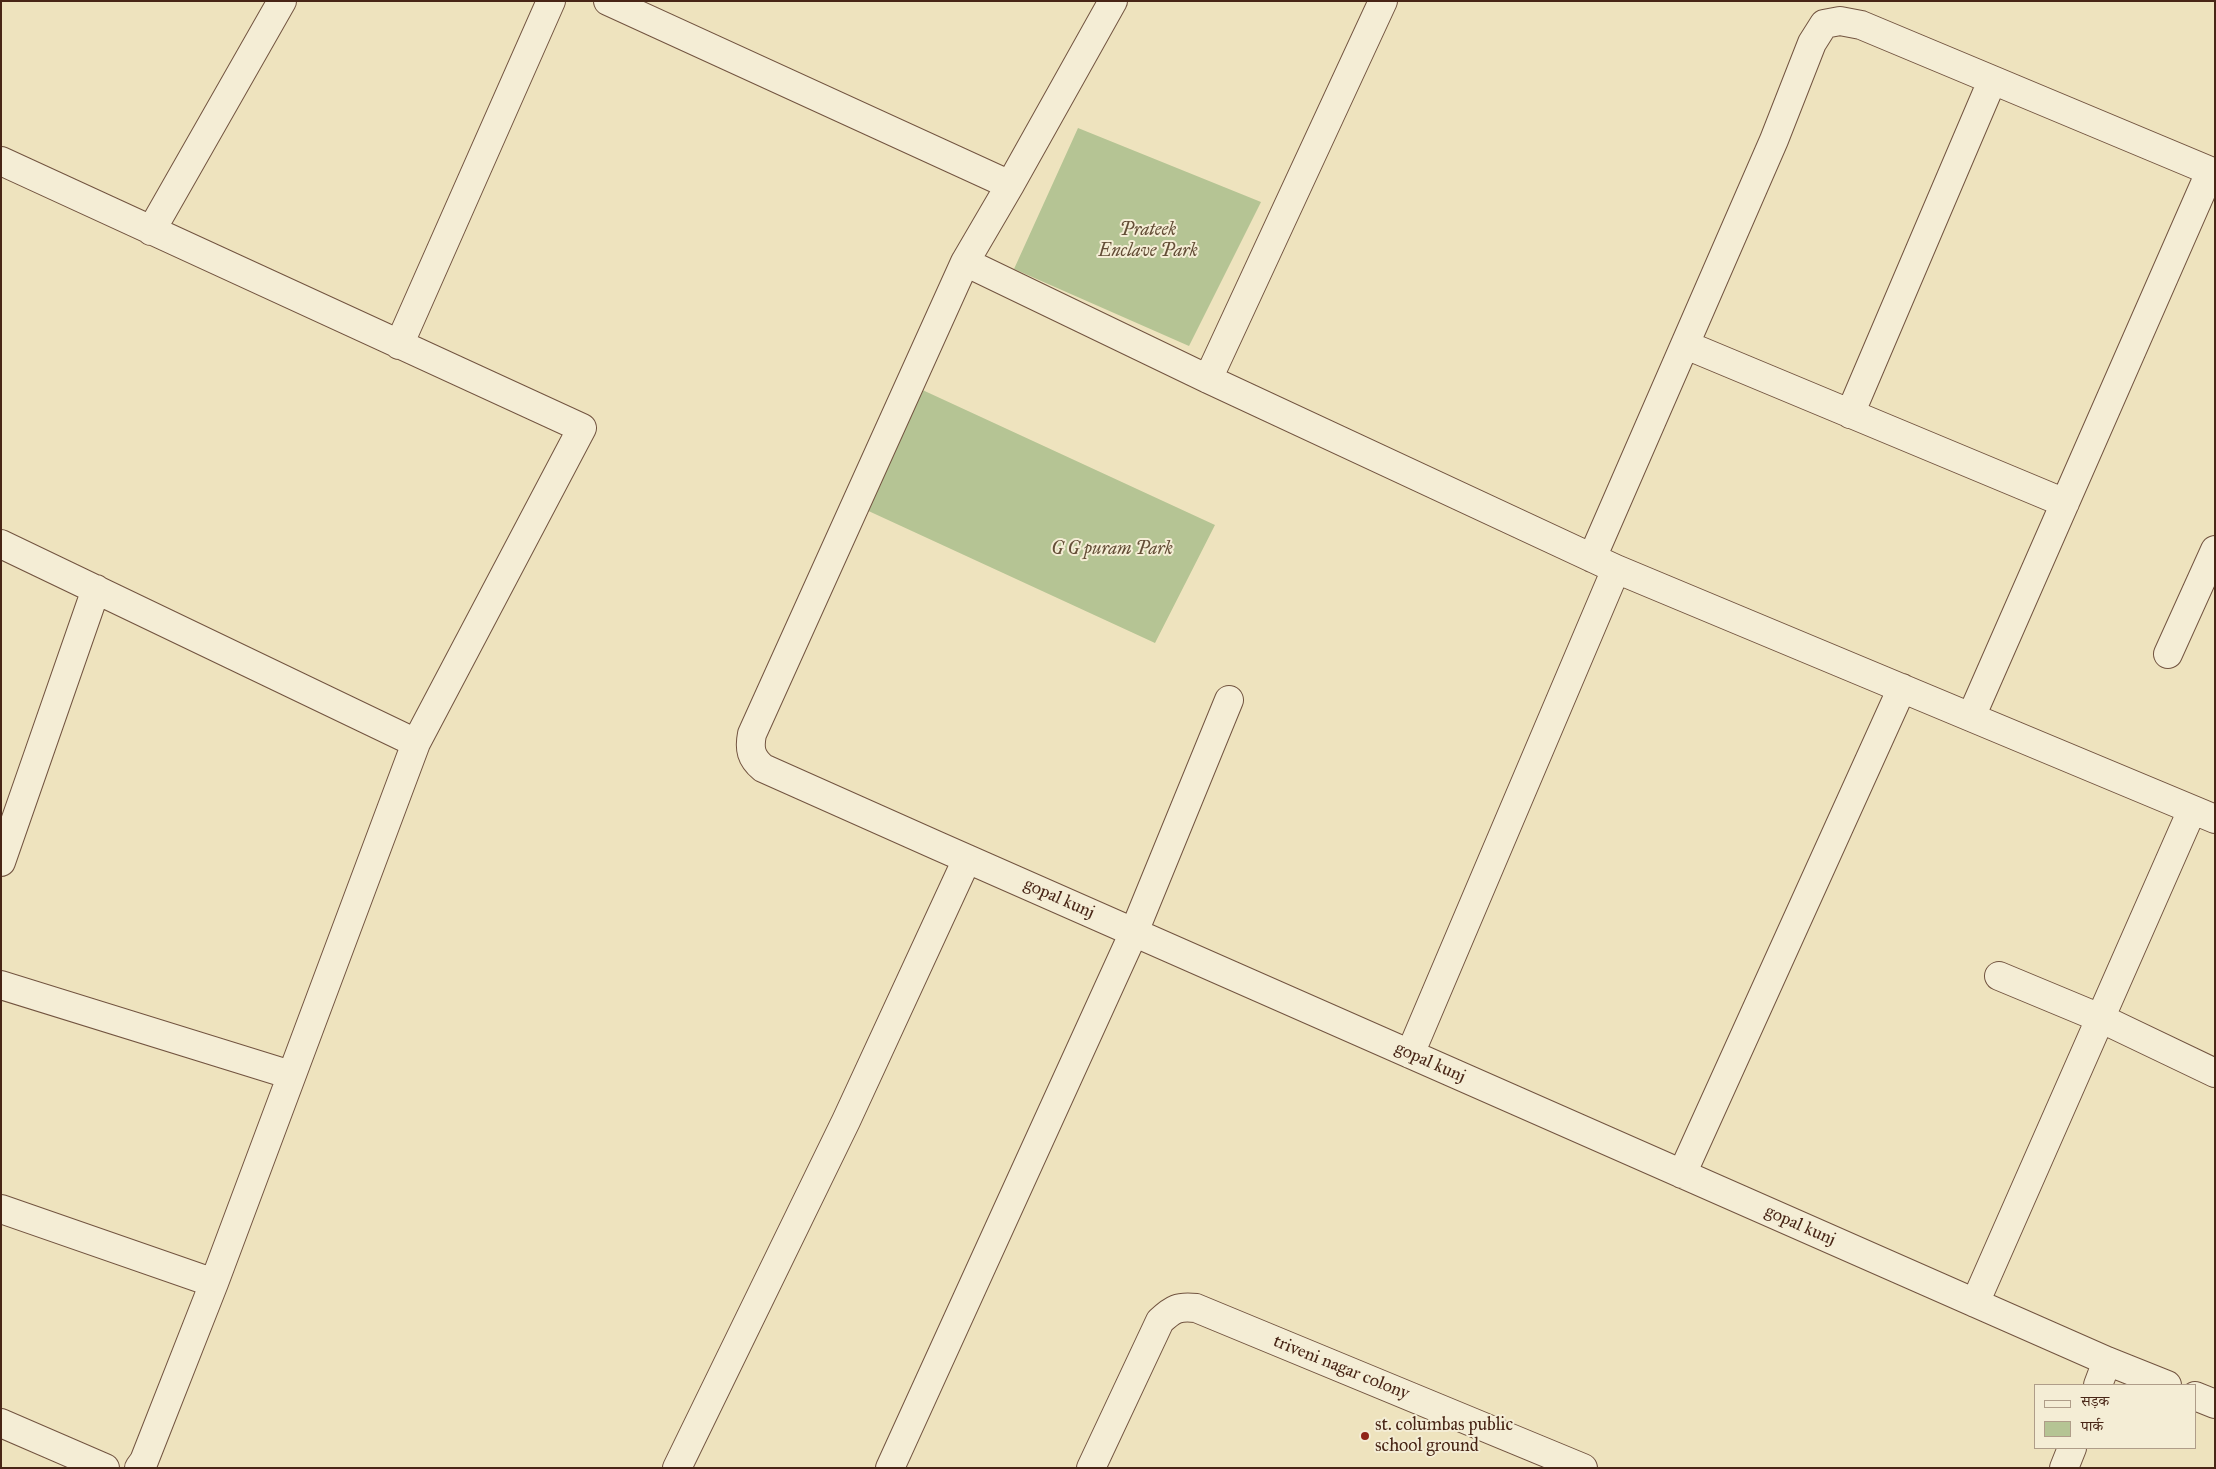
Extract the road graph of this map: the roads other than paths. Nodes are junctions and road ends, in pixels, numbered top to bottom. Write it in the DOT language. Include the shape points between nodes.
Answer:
graph roads {
  1 [pos="282,1"];
  2 [pos="551,1"];
  3 [pos="608,1"];
  4 [pos="1114,1"];
  5 [pos="1383,1"];
  6 [pos="1992,81"];
  7 [pos="1,161"];
  8 [pos="2213,172"];
  9 [pos="1010,185"];
  10 [pos="151,232"];
  11 [pos="965,262"];
  12 [pos="399,345"];
  13 [pos="1686,345"];
  14 [pos="1208,379"];
  15 [pos="1850,414"];
  16 [pos="2065,503"];
  17 [pos="1,544"];
  18 [pos="2215,550"];
  19 [pos="1604,563"];
  20 [pos="96,589"];
  21 [pos="2168,654"];
  22 [pos="1902,688"];
  23 [pos="1229,700"];
  24 [pos="1971,717"];
  25 [pos="416,743"];
  26 [pos="2203,814"];
  27 [pos="967,859"];
  28 [pos="1,862"];
  29 [pos="1134,932"];
  30 [pos="1999,976"];
  31 [pos="1,985"];
  32 [pos="2100,1018"];
  33 [pos="1410,1054"];
  34 [pos="2215,1074"];
  35 [pos="291,1075"];
  36 [pos="1682,1174"];
  37 [pos="1,1209"];
  38 [pos="214,1283"];
  39 [pos="1975,1303"];
  40 [pos="2102,1373"];
  41 [pos="2162,1384"];
  42 [pos="2196,1396"];
  43 [pos="2215,1404"];
  44 [pos="1,1423"];
  45 [pos="2072,1449"];
  46 [pos="105,1468"];
  47 [pos="139,1468"];
  48 [pos="677,1468"];
  49 [pos="890,1468"];
  50 [pos="1091,1468"];
  51 [pos="1583,1468"];
  52 [pos="2064,1468"];
  1 -- 10 [label="street"];
  2 -- 12 [label="street"];
  3 -- 9 [label="street"];
  4 -- 9 [label="street"];
  5 -- 14 [label="street"];
  6 -- 8 [label="street"];
  6 -- 13 [label="street" via="1860,25 1840,21 1824,24 1812,43"];
  6 -- 15 [label="street"];
  7 -- 10 [label="street"];
  8 -- 16 [label="street"];
  9 -- 11 [label="street"];
  10 -- 12 [label="street"];
  11 -- 14 [label="street"];
  11 -- 27 [label="street, gopal kunj" via="752,734 750,747 754,760 763,768"];
  12 -- 25 [label="street" via="582,428"];
  13 -- 15 [label="street"];
  13 -- 19 [label="street"];
  14 -- 19 [label="street"];
  15 -- 16 [label="street"];
  16 -- 24 [label="street"];
  17 -- 20 [label="street"];
  18 -- 21 [label="street"];
  19 -- 22 [label="street"];
  19 -- 33 [label="street"];
  20 -- 25 [label="street"];
  20 -- 28 [label="street"];
  22 -- 24 [label="street"];
  22 -- 36 [label="street"];
  23 -- 29 [label="street"];
  24 -- 26 [label="street"];
  25 -- 35 [label="street"];
  26 -- 32 [label="street"];
  27 -- 29 [label="street, gopal kunj"];
  27 -- 48 [label="street" via="846,1122"];
  29 -- 33 [label="street, gopal kunj"];
  29 -- 49 [label="street"];
  30 -- 32 [label="street"];
  31 -- 35 [label="street"];
  32 -- 34 [label="street"];
  32 -- 39 [label="street"];
  33 -- 36 [label="street, gopal kunj"];
  35 -- 38 [label="street"];
  36 -- 39 [label="street, gopal kunj"];
  37 -- 38 [label="street"];
  38 -- 47 [label="street"];
  39 -- 40 [label="street, gopal kunj"];
  40 -- 41 [label="street, gopal kunj"];
  42 -- 43 [label="street"];
  44 -- 46 [label="street"];
  45 -- 52 [label="street"];
  50 -- 51 [label="street, triveni nagar colony" via="1160,1321 1180,1307 1196,1308"];
}
